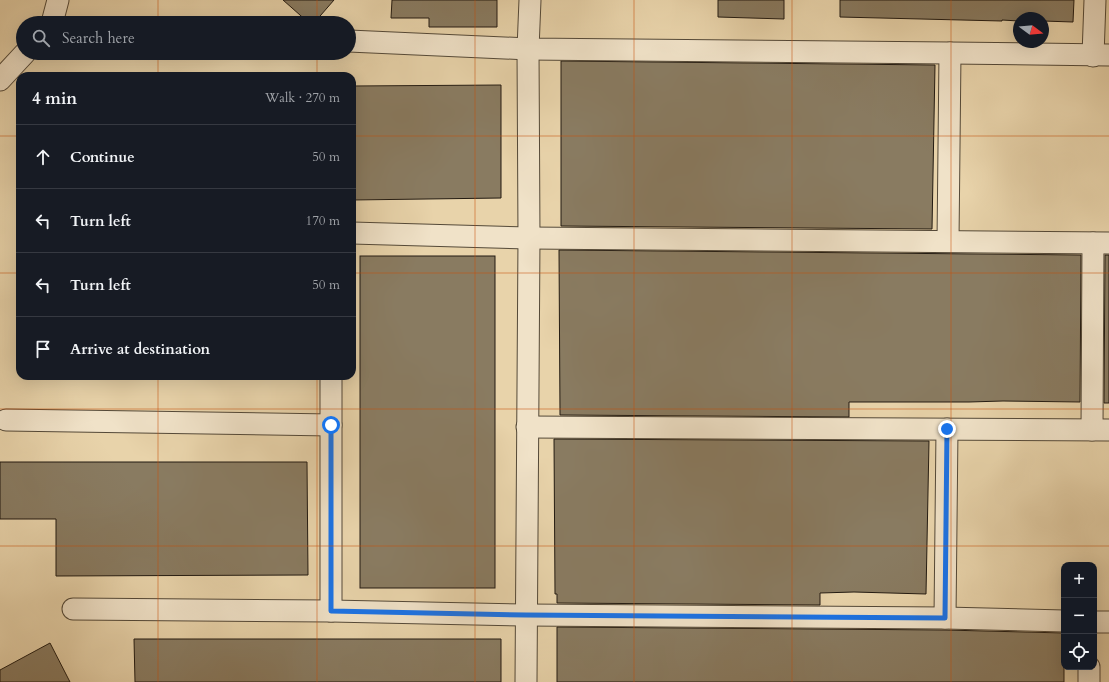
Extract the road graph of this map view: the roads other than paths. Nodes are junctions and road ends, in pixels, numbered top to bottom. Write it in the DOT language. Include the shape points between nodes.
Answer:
graph roads {
  1 [pos="58,0"];
  2 [pos="530,0"];
  3 [pos="1095,0"];
  4 [pos="54,16"];
  5 [pos="356,41"];
  6 [pos="528,49"];
  7 [pos="950,53"];
  8 [pos="1101,56"];
  9 [pos="19,60"];
  10 [pos="0,80"];
  11 [pos="356,233"];
  12 [pos="529,238"];
  13 [pos="948,241"];
  14 [pos="1101,243"];
  15 [pos="331,380"];
  16 [pos="6,420"];
  17 [pos="331,425"];
  18 [pos="527,427"];
  19 [pos="947,429"];
  20 [pos="1101,430"];
  21 [pos="73,609"];
  22 [pos="331,611"];
  23 [pos="526,615"];
  24 [pos="945,618"];
  25 [pos="1061,621"];
  26 [pos="1097,622"];
  27 [pos="1109,622"];
  28 [pos="1089,670"];
  29 [pos="526,682"];
  30 [pos="1089,682"];
  1 -- 4 [label="street"];
  2 -- 6 [label="street"];
  3 -- 8 [label="street"];
  5 -- 6 [label="street"];
  6 -- 7 [label="street"];
  6 -- 12 [label="street"];
  7 -- 8 [label="street"];
  7 -- 13 [label="street"];
  9 -- 10 [label="street"];
  11 -- 12 [label="street"];
  12 -- 13 [label="street"];
  12 -- 18 [label="street"];
  13 -- 14 [label="street"];
  14 -- 20 [label="street"];
  15 -- 17 [label="street"];
  16 -- 17 [label="street"];
  17 -- 22 [label="street"];
  18 -- 19 [label="street"];
  18 -- 23 [label="street"];
  19 -- 20 [label="street"];
  19 -- 24 [label="street"];
  21 -- 22 [label="street"];
  22 -- 23 [label="street"];
  23 -- 24 [label="street"];
  23 -- 29 [label="street"];
  24 -- 25 [label="street"];
  26 -- 27 [label="street"];
  28 -- 30 [label="street"];
}
